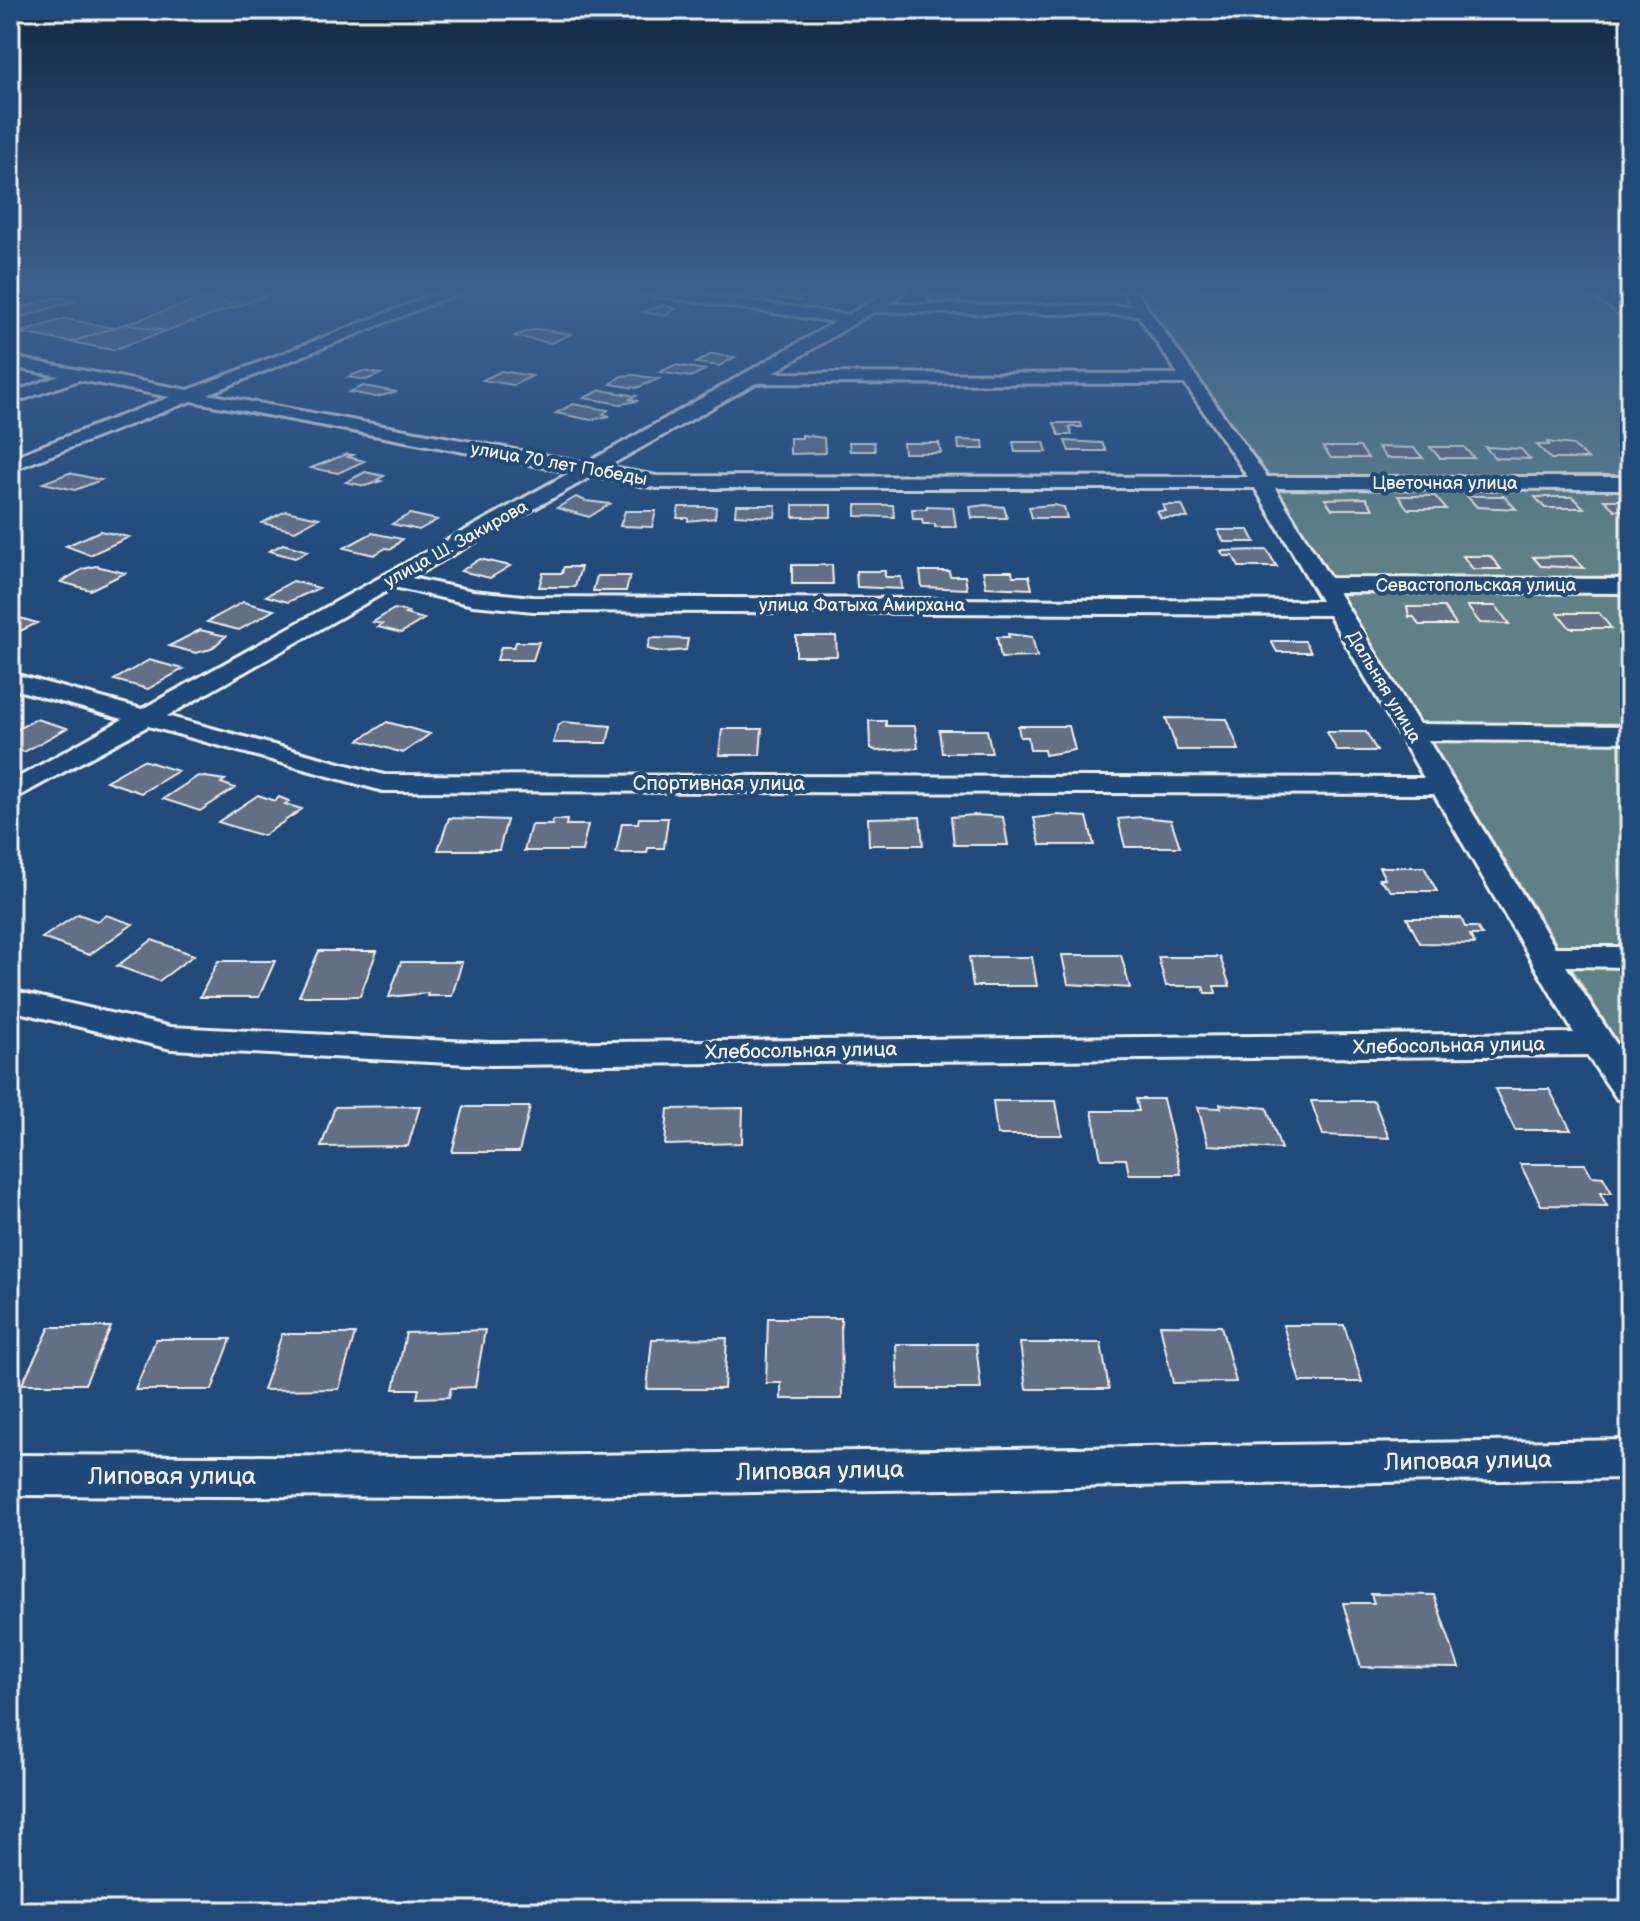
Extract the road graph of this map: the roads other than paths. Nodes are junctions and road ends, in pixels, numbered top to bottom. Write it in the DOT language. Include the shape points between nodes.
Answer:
graph roads {
  1 [pos="1189,379"];
  2 [pos="65,380"];
  3 [pos="103,380"];
  4 [pos="234,380"];
  5 [pos="750,380"];
  6 [pos="193,396"];
  7 [pos="10,399"];
  8 [pos="10,465"];
  9 [pos="587,471"];
  10 [pos="1261,482"];
  11 [pos="1630,483"];
  12 [pos="391,580"];
  13 [pos="1323,585"];
  14 [pos="1630,586"];
  15 [pos="1336,608"];
  16 [pos="10,680"];
  17 [pos="144,719"];
  18 [pos="1411,732"];
  19 [pos="1630,734"];
  20 [pos="1443,786"];
  21 [pos="10,793"];
  22 [pos="1545,956"];
  23 [pos="1630,957"];
  24 [pos="10,1000"];
  25 [pos="1597,1044"];
  26 [pos="1630,1091"];
  27 [pos="1630,1459"];
  28 [pos="10,1475"];
  1 -- 10 [label="street, Дальняя улица"];
  2 -- 7 [label="street"];
  3 -- 6 [label="street, улица 70 лет Победы"];
  4 -- 6 [label="street"];
  5 -- 9 [label="street, улица Ш. Закирова"];
  6 -- 8 [label="street"];
  6 -- 9 [label="street, улица 70 лет Победы"];
  9 -- 10 [label="street, улица 70 лет Победы" via="657,482"];
  9 -- 12 [label="street, улица Ш. Закирова"];
  10 -- 11 [label="street, Цветочная улица"];
  10 -- 13 [label="street, Дальняя улица"];
  12 -- 15 [label="street, улица Фатыха Амирхана" via="473,598 533,604"];
  12 -- 17 [label="street, улица Ш. Закирова"];
  13 -- 14 [label="street, Севастопольская улица"];
  13 -- 15 [label="street, Дальняя улица"];
  15 -- 18 [label="street, Дальняя улица"];
  16 -- 17 [label="street, Спортивная улица"];
  17 -- 20 [label="street, Спортивная улица" via="383,783"];
  17 -- 21 [label="street, улица Ш. Закирова"];
  18 -- 19 [label="street"];
  18 -- 20 [label="street, Дальняя улица"];
  20 -- 22 [label="street, Дальняя улица"];
  22 -- 23 [label="street"];
  22 -- 25 [label="street, Дальняя улица"];
  24 -- 25 [label="street, Хлебосольная улица" via="171,1038 490,1054"];
  25 -- 26 [label="street, Дальняя улица"];
  27 -- 28 [label="street, Липовая улица" via="444,1477"];
}
